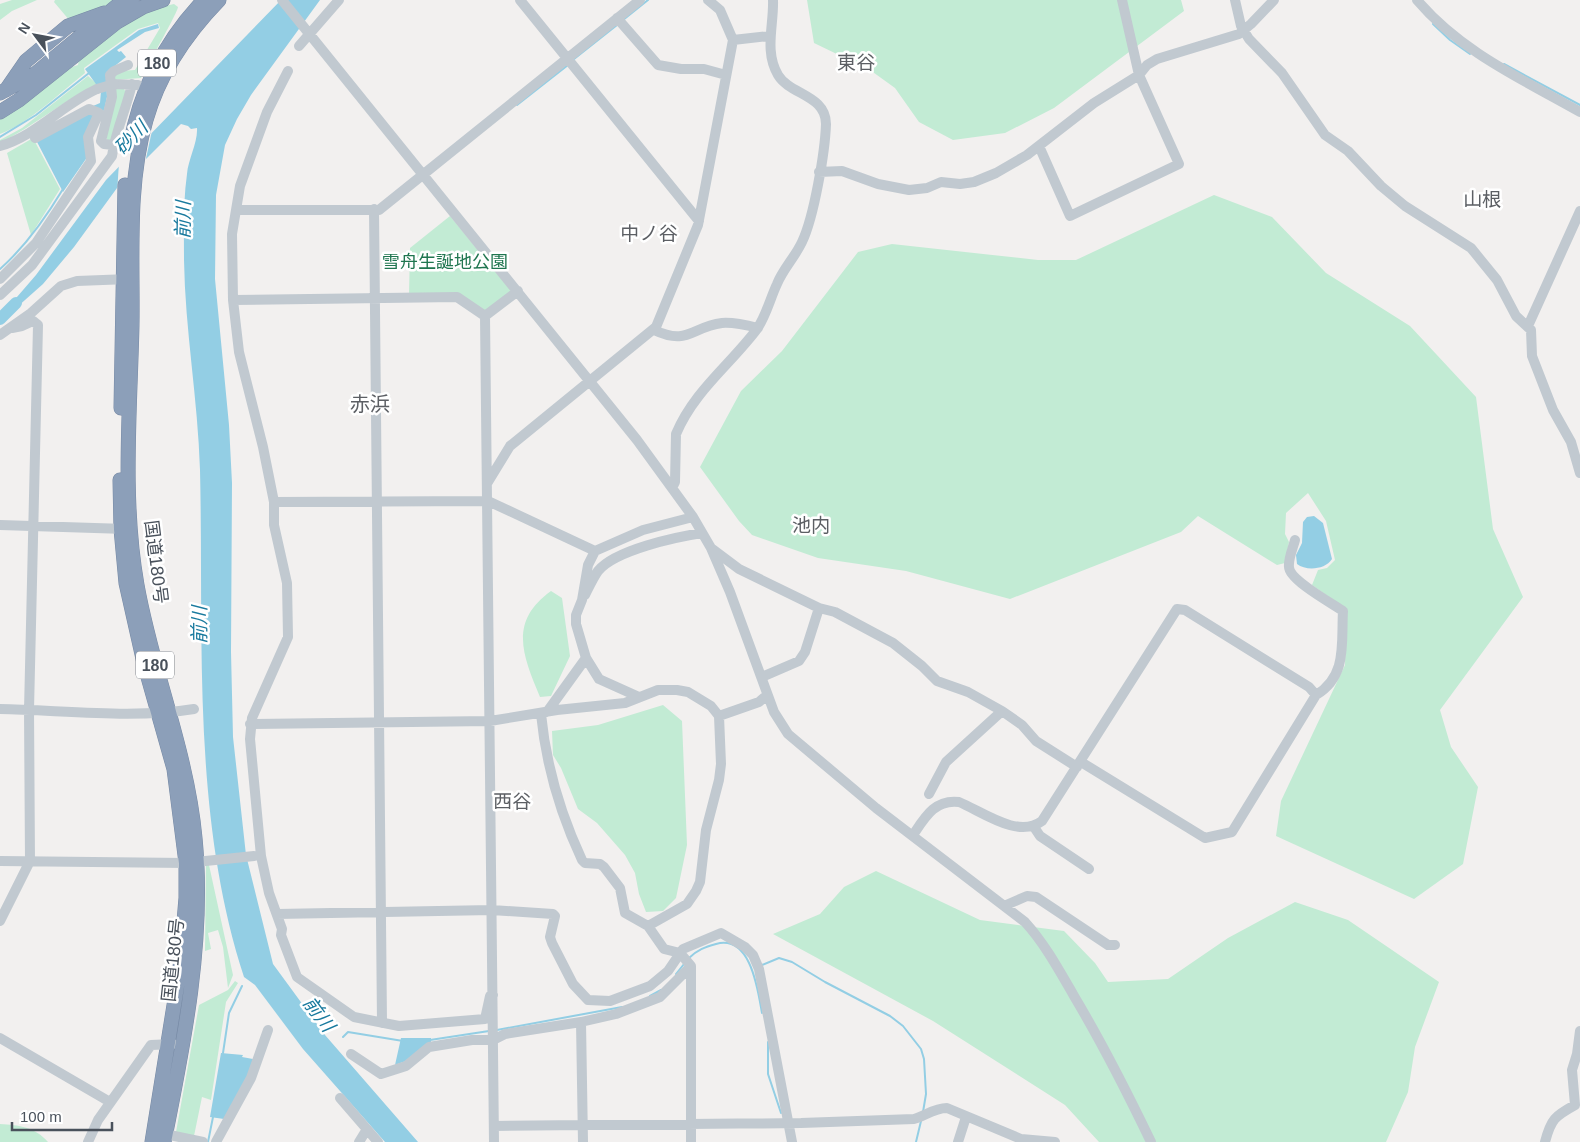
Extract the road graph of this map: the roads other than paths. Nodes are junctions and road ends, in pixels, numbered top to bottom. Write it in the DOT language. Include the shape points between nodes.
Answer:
graph roads {
  1 [pos="132,0"];
  2 [pos="163,0"];
  3 [pos="190,0"];
  4 [pos="204,0"];
  5 [pos="219,0"];
  6 [pos="282,0"];
  7 [pos="339,0"];
  8 [pos="520,0"];
  9 [pos="640,0"];
  10 [pos="708,0"];
  11 [pos="773,0"];
  12 [pos="1122,0"];
  13 [pos="1235,0"];
  14 [pos="1274,0"];
  15 [pos="1417,0"];
  16 [pos="120,4"];
  17 [pos="619,21"];
  18 [pos="107,25"];
  19 [pos="1244,31"];
  20 [pos="309,34"];
  21 [pos="770,36"];
  22 [pos="733,40"];
  23 [pos="299,46"];
  24 [pos="567,58"];
  25 [pos="128,65"];
  26 [pos="154,69"];
  27 [pos="288,71"];
  28 [pos="726,75"];
  29 [pos="1139,75"];
  30 [pos="38,78"];
  31 [pos="132,84"];
  32 [pos="151,90"];
  33 [pos="6,94"];
  34 [pos="0,105"];
  35 [pos="0,112"];
  36 [pos="1580,112"];
  37 [pos="101,119"];
  38 [pos="35,138"];
  39 [pos="113,144"];
  40 [pos="0,146"];
  41 [pos="1039,146"];
  42 [pos="819,172"];
  43 [pos="424,174"];
  44 [pos="374,209"];
  45 [pos="236,210"];
  46 [pos="1580,211"];
  47 [pos="699,221"];
  48 [pos="1577,226"];
  49 [pos="0,279"];
  50 [pos="127,279"];
  51 [pos="518,291"];
  52 [pos="0,295"];
  53 [pos="374,298"];
  54 [pos="233,300"];
  55 [pos="486,316"];
  56 [pos="1528,326"];
  57 [pos="12,328"];
  58 [pos="758,328"];
  59 [pos="654,330"];
  60 [pos="0,335"];
  61 [pos="589,381"];
  62 [pos="1580,473"];
  63 [pos="487,483"];
  64 [pos="672,488"];
  65 [pos="375,501"];
  66 [pos="488,501"];
  67 [pos="274,502"];
  68 [pos="693,517"];
  69 [pos="0,525"];
  70 [pos="33,526"];
  71 [pos="126,529"];
  72 [pos="702,533"];
  73 [pos="1295,540"];
  74 [pos="710,548"];
  75 [pos="595,551"];
  76 [pos="582,600"];
  77 [pos="819,608"];
  78 [pos="586,658"];
  79 [pos="762,677"];
  80 [pos="767,695"];
  81 [pos="1316,695"];
  82 [pos="639,697"];
  83 [pos="0,709"];
  84 [pos="194,709"];
  85 [pos="29,710"];
  86 [pos="1002,711"];
  87 [pos="164,713"];
  88 [pos="544,713"];
  89 [pos="718,716"];
  90 [pos="490,721"];
  91 [pos="378,723"];
  92 [pos="250,724"];
  93 [pos="1079,764"];
  94 [pos="929,794"];
  95 [pos="1034,827"];
  96 [pos="913,835"];
  97 [pos="253,856"];
  98 [pos="0,861"];
  99 [pos="30,861"];
  100 [pos="191,863"];
  101 [pos="1089,869"];
  102 [pos="1004,906"];
  103 [pos="492,910"];
  104 [pos="379,912"];
  105 [pos="277,914"];
  106 [pos="0,921"];
  107 [pos="648,926"];
  108 [pos="1115,945"];
  109 [pos="686,960"];
  110 [pos="493,995"];
  111 [pos="581,1022"];
  112 [pos="382,1023"];
  113 [pos="268,1030"];
  114 [pos="1580,1030"];
  115 [pos="493,1034"];
  116 [pos="0,1038"];
  117 [pos="175,1044"];
  118 [pos="352,1054"];
  119 [pos="340,1098"];
  120 [pos="110,1102"];
  121 [pos="966,1117"];
  122 [pos="691,1123"];
  123 [pos="785,1123"];
  124 [pos="583,1124"];
  125 [pos="494,1126"];
  126 [pos="366,1129"];
  127 [pos="159,1137"];
  128 [pos="88,1142"];
  129 [pos="203,1142"];
  130 [pos="216,1142"];
  131 [pos="359,1142"];
  132 [pos="378,1142"];
  133 [pos="494,1142"];
  134 [pos="583,1142"];
  135 [pos="691,1142"];
  136 [pos="792,1142"];
  137 [pos="958,1142"];
  138 [pos="1055,1142"];
  139 [pos="1151,1142"];
  140 [pos="1545,1142"];
  1 -- 18 [label="highway"];
  2 -- 18 [label="highway"];
  3 -- 26 [label="highway"];
  4 -- 26 [label="highway, 国道180号 / 180" via="173,38"];
  5 -- 32 [label="highway, 国道180号 / 180" via="182,44"];
  6 -- 20 [label="street"];
  7 -- 20 [label="street"];
  8 -- 24 [label="street"];
  9 -- 17 [label="street"];
  10 -- 22 [label="street" via="720,10"];
  11 -- 21 [label="street"];
  12 -- 29 [label="street"];
  13 -- 19 [label="street"];
  14 -- 19 [label="street"];
  15 -- 36 [label="street" via="1443,28 1465,45"];
  16 -- 30 [label="highway"];
  16 -- 33 [label="highway" via="71,30 30,65"];
  16 -- 33 [label="highway" via="71,24 26,61"];
  17 -- 24 [label="street"];
  17 -- 28 [label="street" via="658,65 704,69"];
  18 -- 30 [label="highway"];
  19 -- 29 [label="street" via="1157,59"];
  19 -- 56 [label="street" via="1282,73 1325,135 1348,151 1404,206 1470,248 1497,280 1516,316"];
  20 -- 23 [label="street"];
  20 -- 43 [label="street"];
  21 -- 22 [label="street"];
  21 -- 42 [label="street" via="778,75 790,87 818,104 824,116"];
  22 -- 28 [label="street"];
  24 -- 43 [label="street"];
  24 -- 47 [label="street"];
  25 -- 37 [label="street" via="110,76 112,96"];
  26 -- 32 [label="highway, 国道180号 / 180"];
  27 -- 45 [label="street" via="253,149 240,186"];
  28 -- 47 [label="street"];
  29 -- 41 [label="street" via="1094,103"];
  29 -- 41 [label="street" via="1179,164 1070,216"];
  30 -- 33 [label="highway"];
  30 -- 33 [label="highway" via="29,89"];
  31 -- 32 [label="street"];
  31 -- 39 [label="street"];
  31 -- 40 [label="street, bridge" via="96,89 24,135"];
  32 -- 50 [label="highway, 国道180号 / 180" via="134,184"];
  32 -- 50 [label="highway, 国道180号 / 180" via="132,137 124,200"];
  33 -- 34 [label="highway"];
  33 -- 35 [label="highway"];
  37 -- 38 [label="street" via="99,113 89,109"];
  37 -- 39 [label="street" via="101,141"];
  37 -- 49 [label="street" via="88,137 91,156 36,243"];
  39 -- 52 [label="street" via="112,156 32,265"];
  41 -- 42 [label="street" via="996,173 966,184 941,182 932,187 909,190 878,184 842,171"];
  42 -- 58 [label="street" via="810,224 777,283"];
  43 -- 44 [label="street" via="379,210"];
  43 -- 51 [label="street"];
  44 -- 45 [label="street"];
  44 -- 53 [label="street"];
  45 -- 54 [label="street" via="232,234"];
  46 -- 48 [label="street"];
  47 -- 59 [label="street"];
  48 -- 56 [label="street"];
  50 -- 57 [label="street" via="77,281 61,286"];
  50 -- 71 [label="highway, 国道180号 / 180"];
  51 -- 55 [label="street"];
  51 -- 61 [label="street"];
  53 -- 54 [label="street"];
  53 -- 55 [label="street" via="457,297"];
  53 -- 65 [label="street"];
  54 -- 67 [label="street" via="239,352"];
  55 -- 63 [label="street"];
  56 -- 62 [label="street" via="1532,356 1553,410 1571,442"];
  57 -- 60 [label="street"];
  57 -- 70 [label="street" via="33,321 38,325"];
  58 -- 59 [label="street" via="722,323 676,338"];
  58 -- 64 [label="street" via="696,398 679,427"];
  59 -- 61 [label="street"];
  61 -- 63 [label="street" via="510,446"];
  61 -- 64 [label="street"];
  63 -- 66 [label="street"];
  64 -- 68 [label="street"];
  65 -- 66 [label="street"];
  65 -- 67 [label="street"];
  65 -- 91 [label="street"];
  66 -- 75 [label="street"];
  66 -- 90 [label="street"];
  67 -- 92 [label="street" via="274,525 287,583 288,636"];
  68 -- 72 [label="street"];
  68 -- 75 [label="street" via="643,530"];
  69 -- 70 [label="street"];
  70 -- 71 [label="street"];
  70 -- 85 [label="street"];
  71 -- 87 [label="highway, 国道180号 / 180" via="126,583"];
  72 -- 74 [label="street"];
  72 -- 76 [label="street" via="651,544 606,564 598,571"];
  73 -- 81 [label="street" via="1290,571 1343,610 1341,665 1328,686"];
  74 -- 77 [label="street" via="739,568"];
  74 -- 79 [label="street"];
  75 -- 76 [label="street" via="588,565"];
  76 -- 78 [label="street" via="576,624"];
  77 -- 79 [label="street" via="800,661"];
  77 -- 86 [label="street" via="835,612 893,643 937,680 968,692"];
  78 -- 82 [label="street" via="599,679"];
  78 -- 88 [label="street"];
  79 -- 80 [label="street"];
  80 -- 89 [label="street" via="759,702"];
  80 -- 96 [label="street" via="788,734"];
  81 -- 93 [label="street" via="1232,832 1205,838"];
  81 -- 93 [label="street" via="1309,687 1194,615 1177,609"];
  82 -- 88 [label="street" via="605,707"];
  82 -- 89 [label="street" via="658,690 688,692 711,706"];
  83 -- 85 [label="street"];
  84 -- 87 [label="street"];
  85 -- 87 [label="street"];
  85 -- 99 [label="street"];
  86 -- 93 [label="street" via="1022,725 1036,741"];
  86 -- 94 [label="street" via="946,762"];
  87 -- 100 [label="highway, 国道180号 / 180"];
  88 -- 90 [label="street"];
  88 -- 107 [label="street" via="545,753 582,860 600,864 620,888 625,914"];
  89 -- 107 [label="street" via="721,764 706,830 700,882 687,904"];
  90 -- 91 [label="street"];
  90 -- 103 [label="street"];
  91 -- 92 [label="street"];
  91 -- 104 [label="street"];
  92 -- 105 [label="street" via="261,856"];
  93 -- 95 [label="street" via="1048,814"];
  95 -- 96 [label="street" via="1013,826 959,802 949,801 935,807"];
  95 -- 101 [label="street" via="1040,836"];
  96 -- 102 [label="street"];
  97 -- 100 [label="street"];
  98 -- 99 [label="street"];
  99 -- 100 [label="street"];
  99 -- 106 [label="street"];
  100 -- 117 [label="highway, 国道180号 / 180"];
  102 -- 108 [label="street" via="1027,896 1036,897 1108,945"];
  102 -- 139 [label="street" via="1032,930 1060,972 1104,1047"];
  103 -- 104 [label="street"];
  103 -- 109 [label="street" via="553,914 552,943 573,984 588,1000 610,1001 650,986"];
  103 -- 110 [label="street"];
  104 -- 105 [label="street"];
  104 -- 112 [label="street"];
  105 -- 112 [label="street" via="281,935 297,977 350,1015"];
  107 -- 109 [label="street" via="664,949"];
  109 -- 111 [label="street" via="660,997 616,1014"];
  109 -- 122 [label="street"];
  109 -- 123 [label="street" via="683,949 721,933 745,946 758,966"];
  110 -- 112 [label="street" via="490,996 485,1019 399,1026"];
  110 -- 115 [label="street"];
  111 -- 115 [label="street"];
  111 -- 124 [label="street"];
  113 -- 130 [label="street" via="251,1078"];
  114 -- 140 [label="street" via="1572,1070 1575,1105 1556,1115"];
  115 -- 118 [label="street" via="429,1047 406,1066 381,1074"];
  115 -- 125 [label="street"];
  116 -- 120 [label="street"];
  117 -- 120 [label="street" via="151,1044"];
  117 -- 127 [label="highway, 国道180号 / 180"];
  119 -- 126 [label="street"];
  120 -- 128 [label="street"];
  121 -- 123 [label="street" via="947,1108 921,1117"];
  121 -- 137 [label="street"];
  121 -- 138 [label="street" via="1021,1139"];
  122 -- 123 [label="street"];
  122 -- 124 [label="street"];
  122 -- 135 [label="street"];
  123 -- 136 [label="street"];
  124 -- 125 [label="street"];
  124 -- 134 [label="street"];
  125 -- 133 [label="street"];
  126 -- 131 [label="street"];
  126 -- 132 [label="street"];
  127 -- 129 [label="street"];
}
